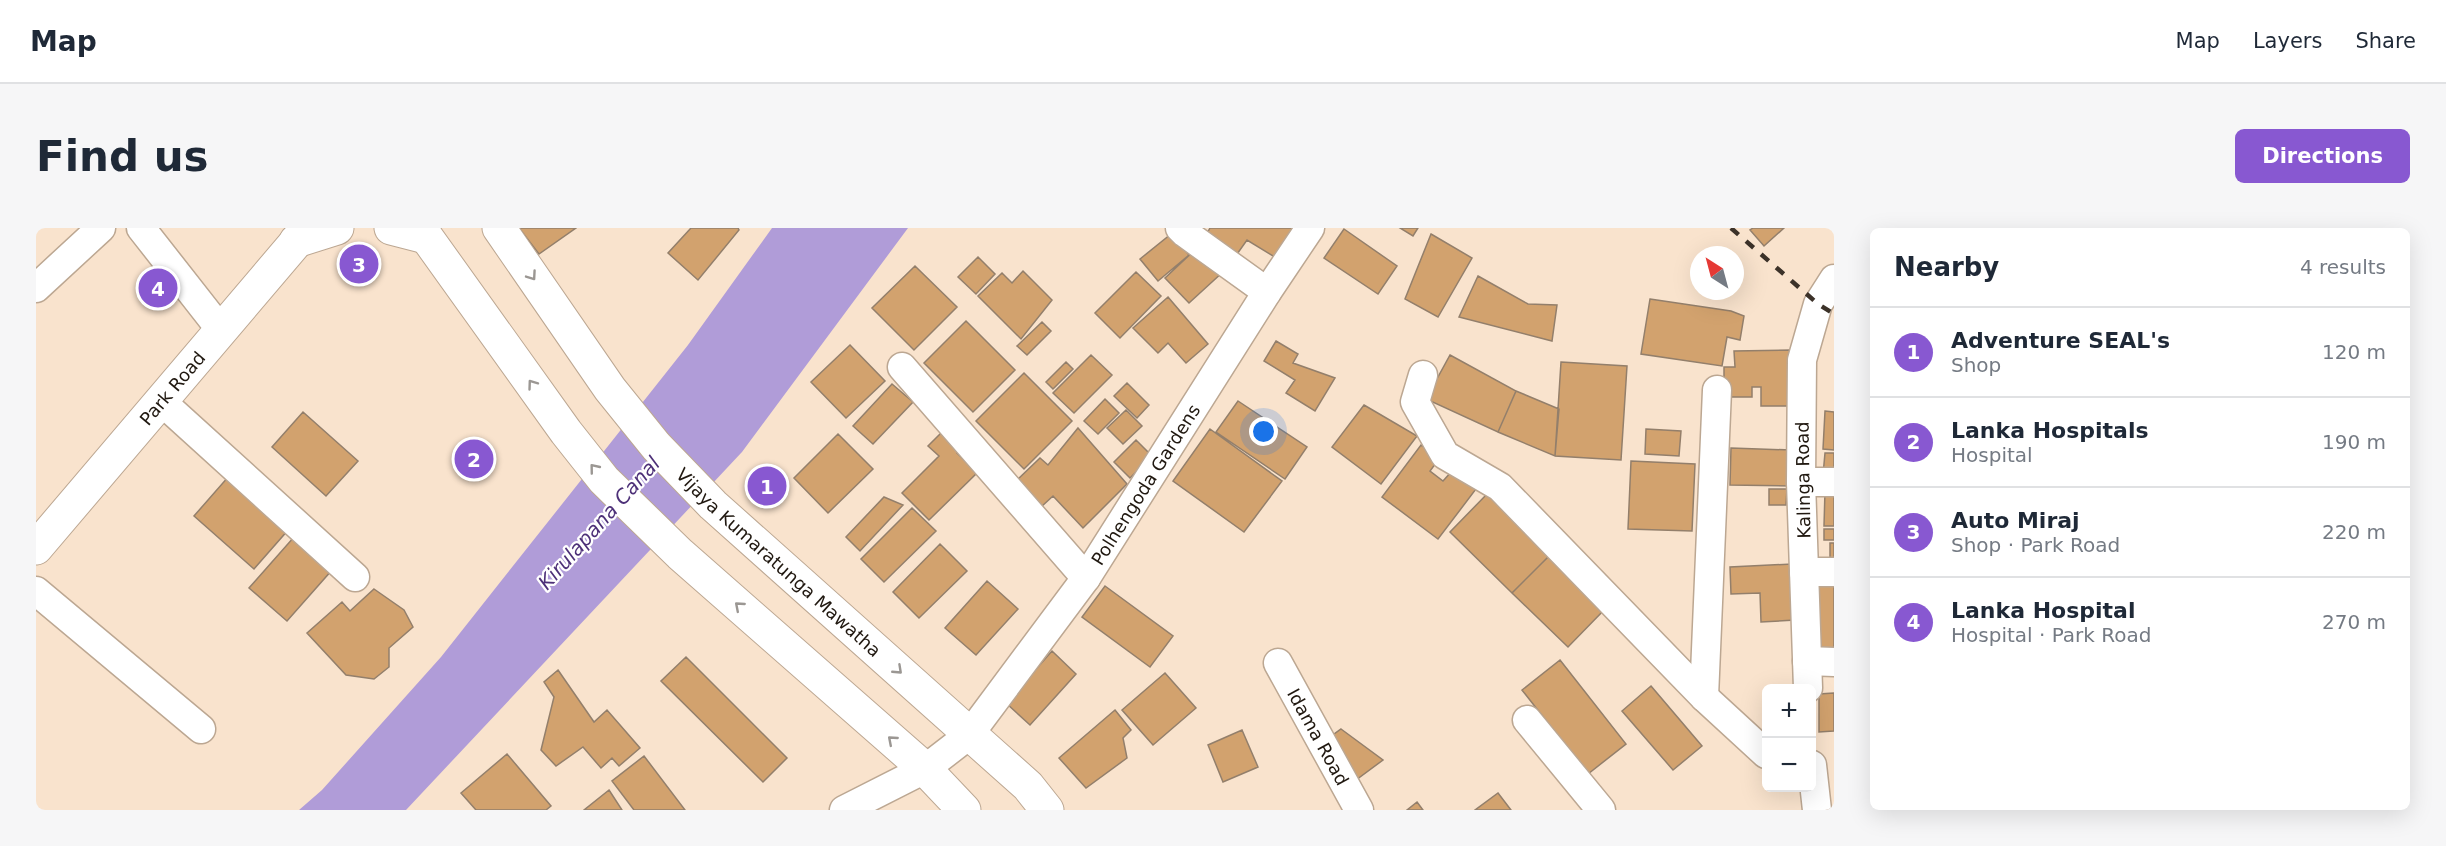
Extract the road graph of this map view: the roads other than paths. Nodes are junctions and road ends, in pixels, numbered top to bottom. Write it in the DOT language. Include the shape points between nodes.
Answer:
graph roads {
  1 [pos="100,228"];
  2 [pos="141,228"];
  3 [pos="337,228"];
  4 [pos="392,228"];
  5 [pos="499,228"];
  6 [pos="1180,228"];
  7 [pos="1310,228"];
  8 [pos="301,232"];
  9 [pos="423,232"];
  10 [pos="1834,279"];
  11 [pos="36,288"];
  12 [pos="1267,292"];
  13 [pos="221,330"];
  14 [pos="902,368"];
  15 [pos="1423,375"];
  16 [pos="1717,390"];
  17 [pos="160,401"];
  18 [pos="1801,482"];
  19 [pos="1834,482"];
  20 [pos="36,548"];
  21 [pos="1804,572"];
  22 [pos="1834,572"];
  23 [pos="355,577"];
  24 [pos="1086,578"];
  25 [pos="36,591"];
  26 [pos="1278,663"];
  27 [pos="1817,670"];
  28 [pos="1704,697"];
  29 [pos="1527,720"];
  30 [pos="201,729"];
  31 [pos="969,735"];
  32 [pos="1762,749"];
  33 [pos="1816,759"];
  34 [pos="1834,759"];
  35 [pos="925,769"];
  36 [pos="844,810"];
  37 [pos="964,810"];
  38 [pos="1047,810"];
  39 [pos="1359,810"];
  40 [pos="1601,810"];
  1 -- 11 [label="street"];
  2 -- 13 [label="street"];
  3 -- 8 [label="main road"];
  4 -- 9 [label="main road"];
  5 -- 31 [label="main road, Vijaya Kumaratunga Mawatha, one-way" via="610,389 656,446 713,505"];
  6 -- 12 [label="street"];
  7 -- 12 [label="street, Polhengoda Gardens"];
  8 -- 13 [label="main road, Park Road"];
  35 -- 9 [label="main road, one-way" via="680,554 604,480"];
  10 -- 18 [label="street, Kalinga Road" via="1818,304 1802,360"];
  12 -- 24 [label="street, Polhengoda Gardens"];
  13 -- 17 [label="main road, Park Road"];
  14 -- 24 [label="street"];
  15 -- 28 [label="street" via="1415,402 1445,454 1500,487"];
  16 -- 28 [label="street"];
  17 -- 20 [label="main road, Park Road"];
  17 -- 23 [label="street"];
  18 -- 19 [label="street"];
  18 -- 21 [label="street, Kalinga Road"];
  21 -- 22 [label="street"];
  21 -- 27 [label="street, Kalinga Road"];
  24 -- 31 [label="street, Polhengoda Gardens"];
  25 -- 30 [label="street"];
  26 -- 39 [label="street, Idama Road"];
  28 -- 32 [label="street"];
  29 -- 40 [label="street"];
  31 -- 35 [label="street, Polhengoda Gardens"];
  31 -- 38 [label="main road, Vijaya Kumaratunga Mawatha" via="1028,786"];
  33 -- 34 [label="street"];
  35 -- 36 [label="street, Polhengoda Gardens"];
  35 -- 37 [label="main road"];
}
